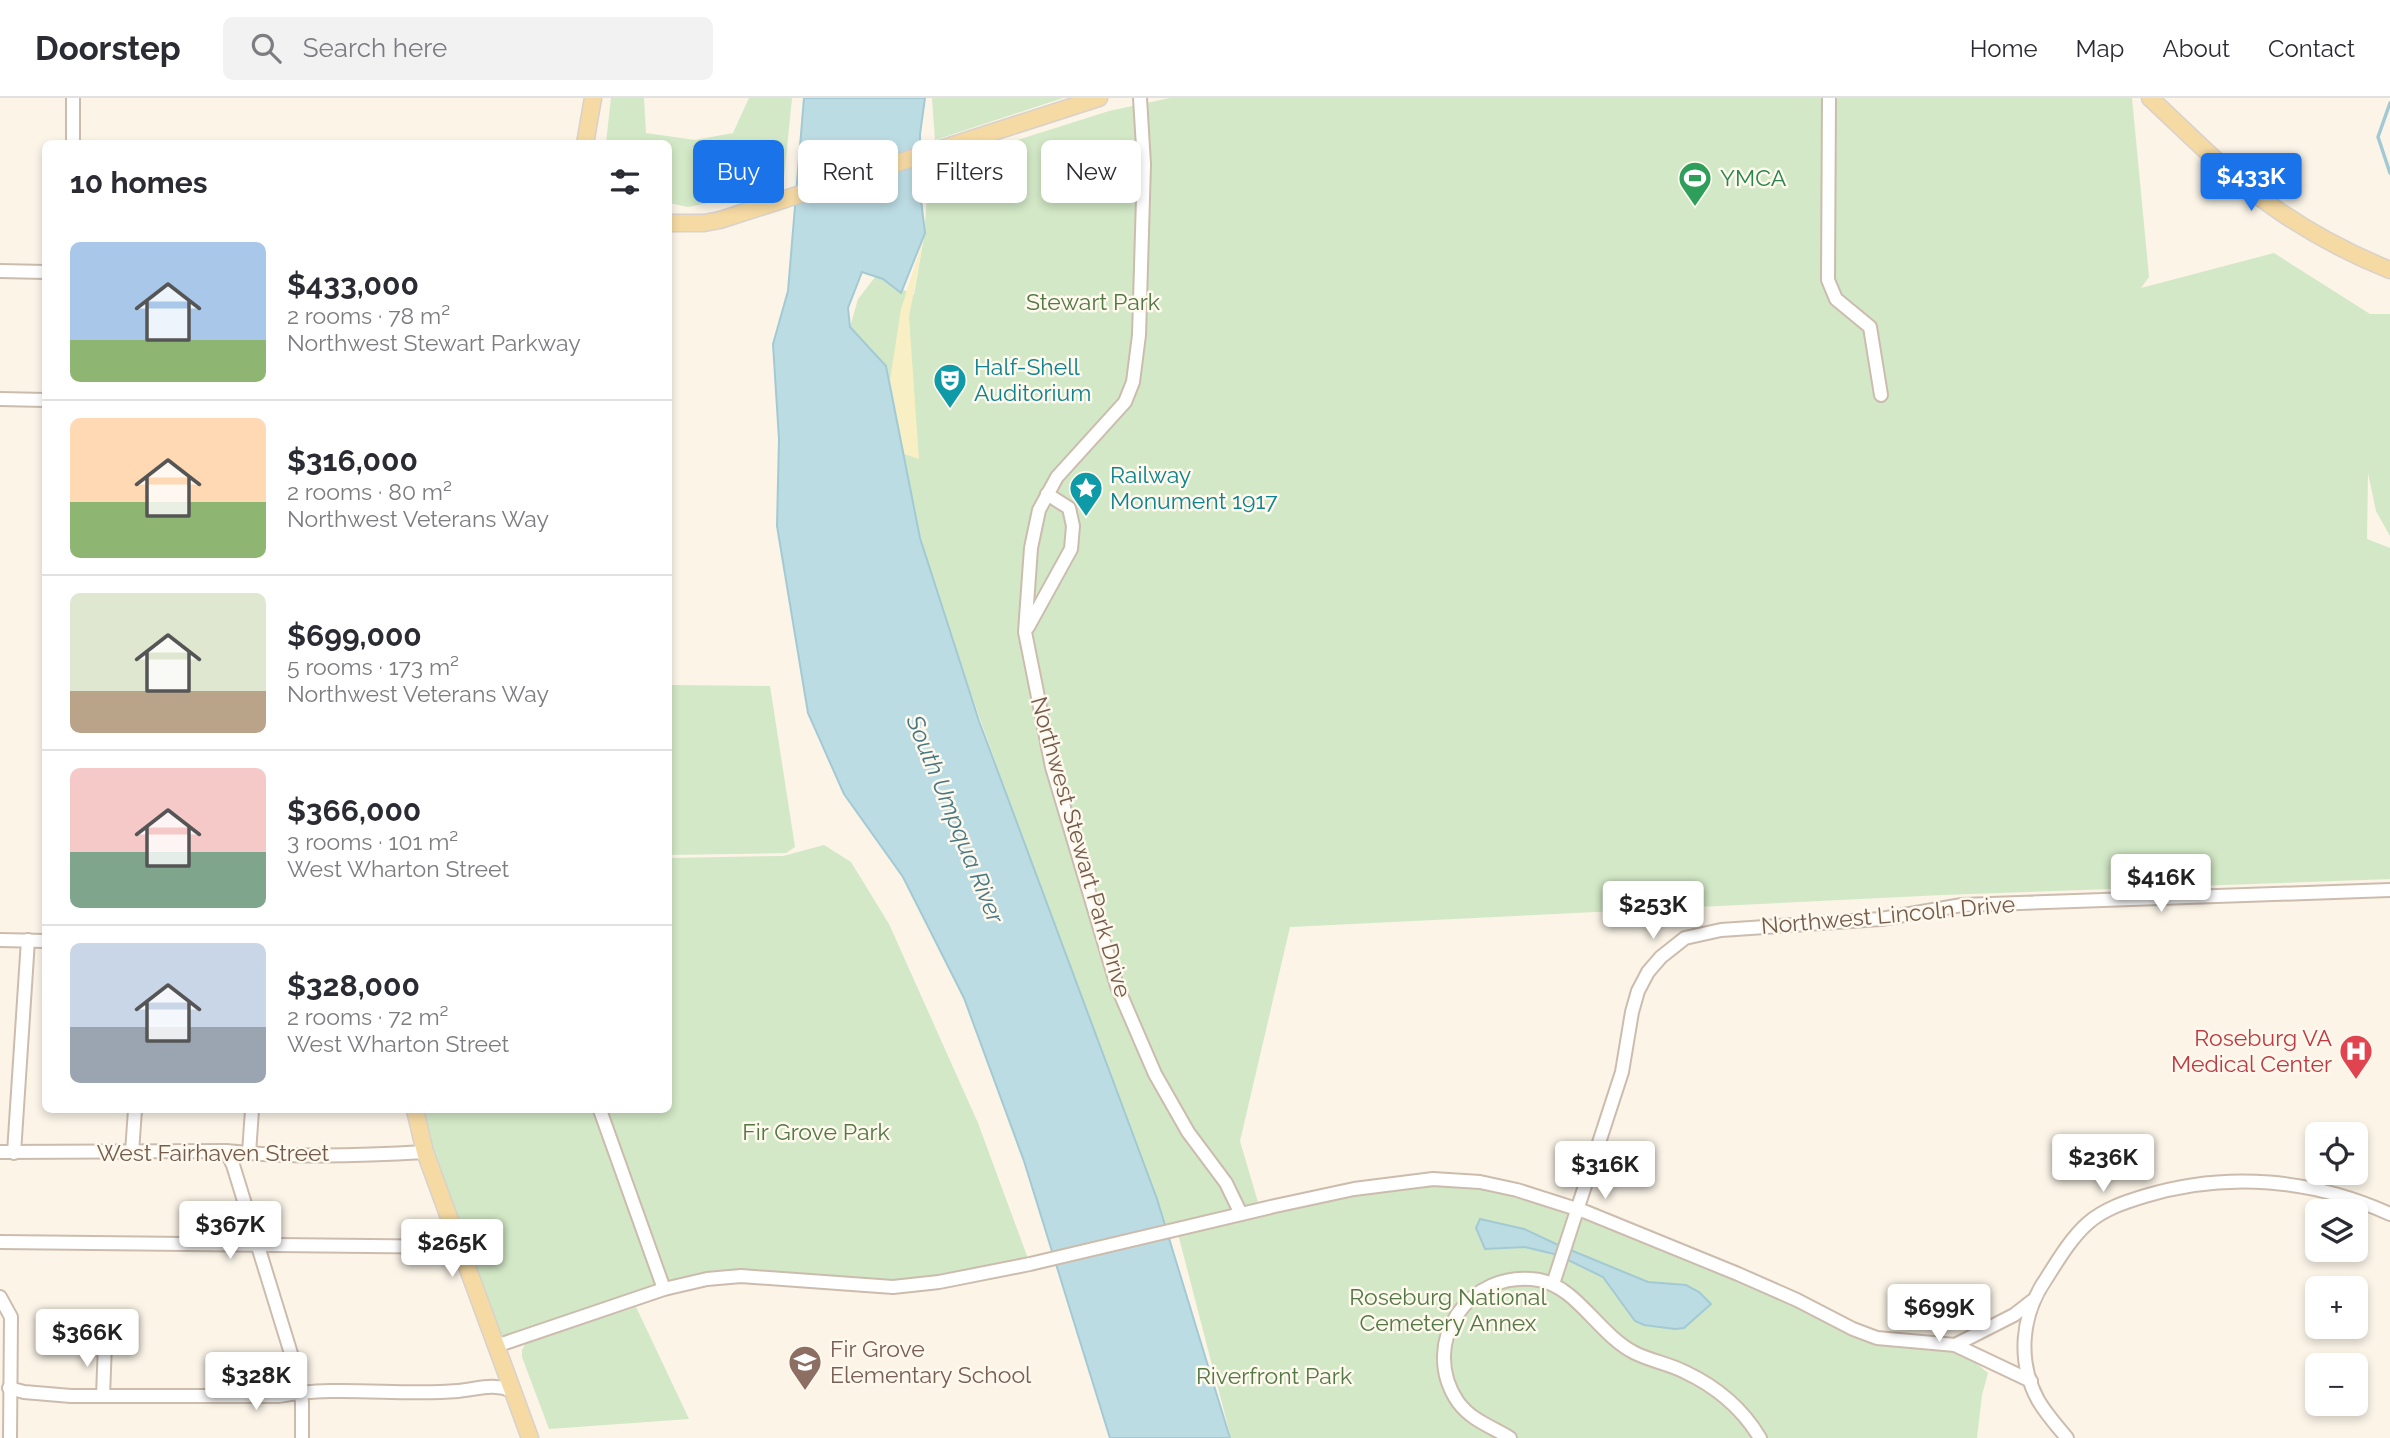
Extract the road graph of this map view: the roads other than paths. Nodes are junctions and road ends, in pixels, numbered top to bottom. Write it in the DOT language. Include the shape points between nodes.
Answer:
graph roads {
  1 [pos="73,98"];
  2 [pos="593,98"];
  3 [pos="1098,98"];
  4 [pos="1140,98"];
  5 [pos="1829,98"];
  6 [pos="2150,98"];
  7 [pos="73,140"];
  8 [pos="586,140"];
  9 [pos="672,223"];
  10 [pos="2390,270"];
  11 [pos="0,271"];
  12 [pos="42,272"];
  13 [pos="1881,395"];
  14 [pos="0,399"];
  15 [pos="42,400"];
  16 [pos="1047,494"];
  17 [pos="1025,632"];
  18 [pos="2390,890"];
  19 [pos="0,940"];
  20 [pos="28,940"];
  21 [pos="42,941"];
  22 [pos="135,1113"];
  23 [pos="252,1113"];
  24 [pos="416,1113"];
  25 [pos="601,1113"];
  26 [pos="226,1151"];
  27 [pos="0,1152"];
  28 [pos="132,1152"];
  29 [pos="425,1152"];
  30 [pos="14,1153"];
  31 [pos="249,1153"];
  32 [pos="1579,1209"];
  33 [pos="1241,1214"];
  34 [pos="2390,1214"];
  35 [pos="0,1242"];
  36 [pos="256,1244"];
  37 [pos="460,1247"];
  38 [pos="1553,1284"];
  39 [pos="664,1289"];
  40 [pos="0,1297"];
  41 [pos="2032,1301"];
  42 [pos="105,1343"];
  43 [pos="1955,1345"];
  44 [pos="496,1346"];
  45 [pos="2031,1381"];
  46 [pos="9,1388"];
  47 [pos="511,1390"];
  48 [pos="300,1392"];
  49 [pos="103,1396"];
  50 [pos="10,1438"];
  51 [pos="302,1438"];
  52 [pos="530,1438"];
  53 [pos="1510,1438"];
  54 [pos="1760,1438"];
  55 [pos="2067,1438"];
  1 -- 7 [label="street"];
  2 -- 8 [label="main road"];
  3 -- 9 [label="main road" via="720,220"];
  4 -- 16 [label="street, Northwest Stewart Park Drive" via="1144,164 1139,335 1133,382 1114,417 1057,477"];
  5 -- 13 [label="street" via="1828,280 1836,299 1870,327"];
  6 -- 10 [label="main road" via="2259,197 2326,240"];
  11 -- 12 [label="street"];
  14 -- 15 [label="street"];
  16 -- 17 [label="street, Northwest Stewart Park Drive" via="1035,523"];
  16 -- 17 [label="street" via="1069,508 1072,549"];
  17 -- 33 [label="street, Northwest Stewart Park Drive" via="1052,767 1117,986 1155,1074"];
  18 -- 32 [label="street, Northwest Lincoln Drive" via="1962,905 1881,919 1721,930 1685,938 1661,957 1638,991 1622,1072"];
  19 -- 20 [label="street"];
  20 -- 21 [label="street"];
  20 -- 30 [label="street"];
  22 -- 28 [label="street"];
  23 -- 31 [label="street"];
  24 -- 29 [label="main road"];
  25 -- 39 [label="street"];
  26 -- 28 [label="street, West Fairhaven Street"];
  26 -- 31 [label="street, West Fairhaven Street"];
  26 -- 36 [label="street"];
  27 -- 30 [label="street, West Fairhaven Street"];
  28 -- 30 [label="street, West Fairhaven Street"];
  29 -- 31 [label="street, West Fairhaven Street"];
  29 -- 37 [label="main road"];
  32 -- 33 [label="street" via="1480,1182 1433,1180 1354,1189"];
  32 -- 38 [label="street, Northwest Lincoln Drive"];
  32 -- 43 [label="street" via="1738,1274 1865,1334"];
  33 -- 39 [label="street" via="951,1280 893,1287 741,1276"];
  34 -- 41 [label="street" via="2336,1193 2277,1182 2227,1181 2175,1188 2127,1202 2087,1224"];
  35 -- 36 [label="street"];
  36 -- 37 [label="street"];
  36 -- 48 [label="street"];
  37 -- 44 [label="main road"];
  38 -- 53 [label="street" via="1524,1278 1483,1289 1461,1308 1447,1336 1444,1363 1457,1400 1473,1418"];
  38 -- 54 [label="street" via="1624,1346 1718,1390"];
  39 -- 44 [label="street"];
  40 -- 46 [label="street" via="11,1317"];
  41 -- 43 [label="street"];
  41 -- 45 [label="street" via="2024,1337"];
  42 -- 49 [label="street"];
  43 -- 45 [label="street"];
  44 -- 47 [label="main road"];
  45 -- 55 [label="street" via="2038,1399"];
  46 -- 49 [label="street"];
  46 -- 50 [label="street"];
  47 -- 48 [label="street" via="487,1385 458,1391"];
  47 -- 52 [label="main road"];
  48 -- 49 [label="street" via="279,1396"];
  48 -- 51 [label="street"];
}
